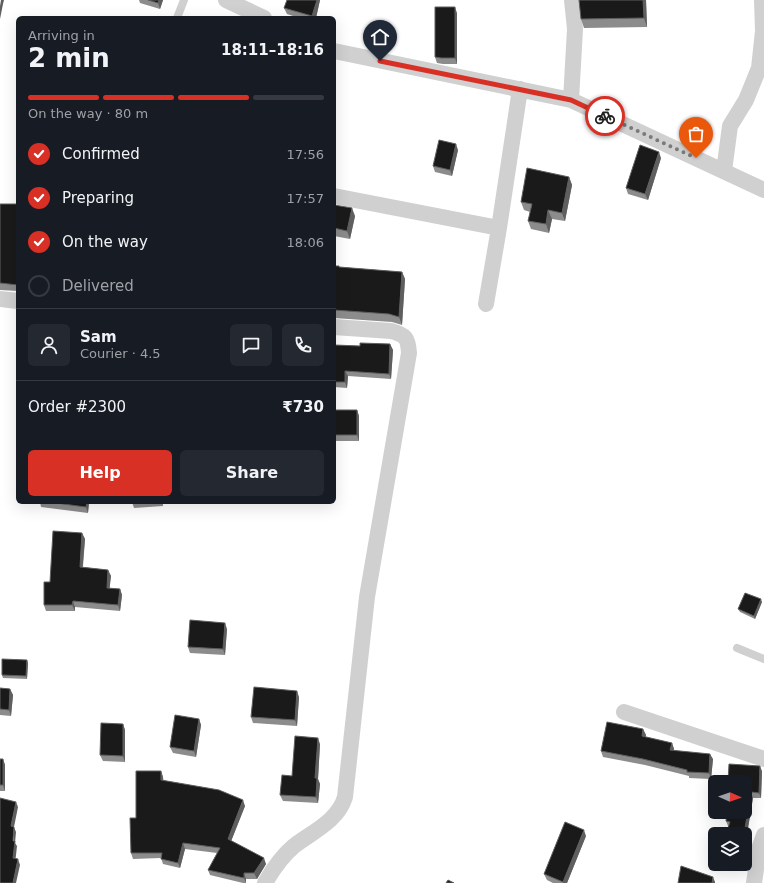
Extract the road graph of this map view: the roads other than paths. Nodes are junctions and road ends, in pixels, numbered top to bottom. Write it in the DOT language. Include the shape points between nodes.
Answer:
graph roads {
  1 [pos="184,0"];
  2 [pos="226,0"];
  3 [pos="572,0"];
  4 [pos="762,0"];
  5 [pos="178,16"];
  6 [pos="260,16"];
  7 [pos="336,51"];
  8 [pos="520,89"];
  9 [pos="571,100"];
  10 [pos="724,171"];
  11 [pos="764,190"];
  12 [pos="336,196"];
  13 [pos="499,228"];
  14 [pos="0,299"];
  15 [pos="16,301"];
  16 [pos="486,304"];
  17 [pos="336,327"];
  18 [pos="737,648"];
  19 [pos="764,660"];
  20 [pos="624,712"];
  21 [pos="764,759"];
  22 [pos="764,835"];
  23 [pos="758,875"];
  24 [pos="265,883"];
  1 -- 5 [label="lane"];
  2 -- 6 [label="street"];
  3 -- 9 [label="street" via="575,29"];
  4 -- 10 [label="street" via="763,31 759,68 746,100 730,126"];
  7 -- 8 [label="street"];
  8 -- 9 [label="street"];
  8 -- 13 [label="street"];
  9 -- 10 [label="street"];
  10 -- 11 [label="street"];
  12 -- 13 [label="street"];
  13 -- 16 [label="street"];
  14 -- 15 [label="street"];
  17 -- 24 [label="street" via="399,333 405,336 409,353 367,597 345,797 341,808 294,846"];
  18 -- 19 [label="lane"];
  20 -- 21 [label="street"];
  22 -- 23 [label="street" via="759,849"];
}
